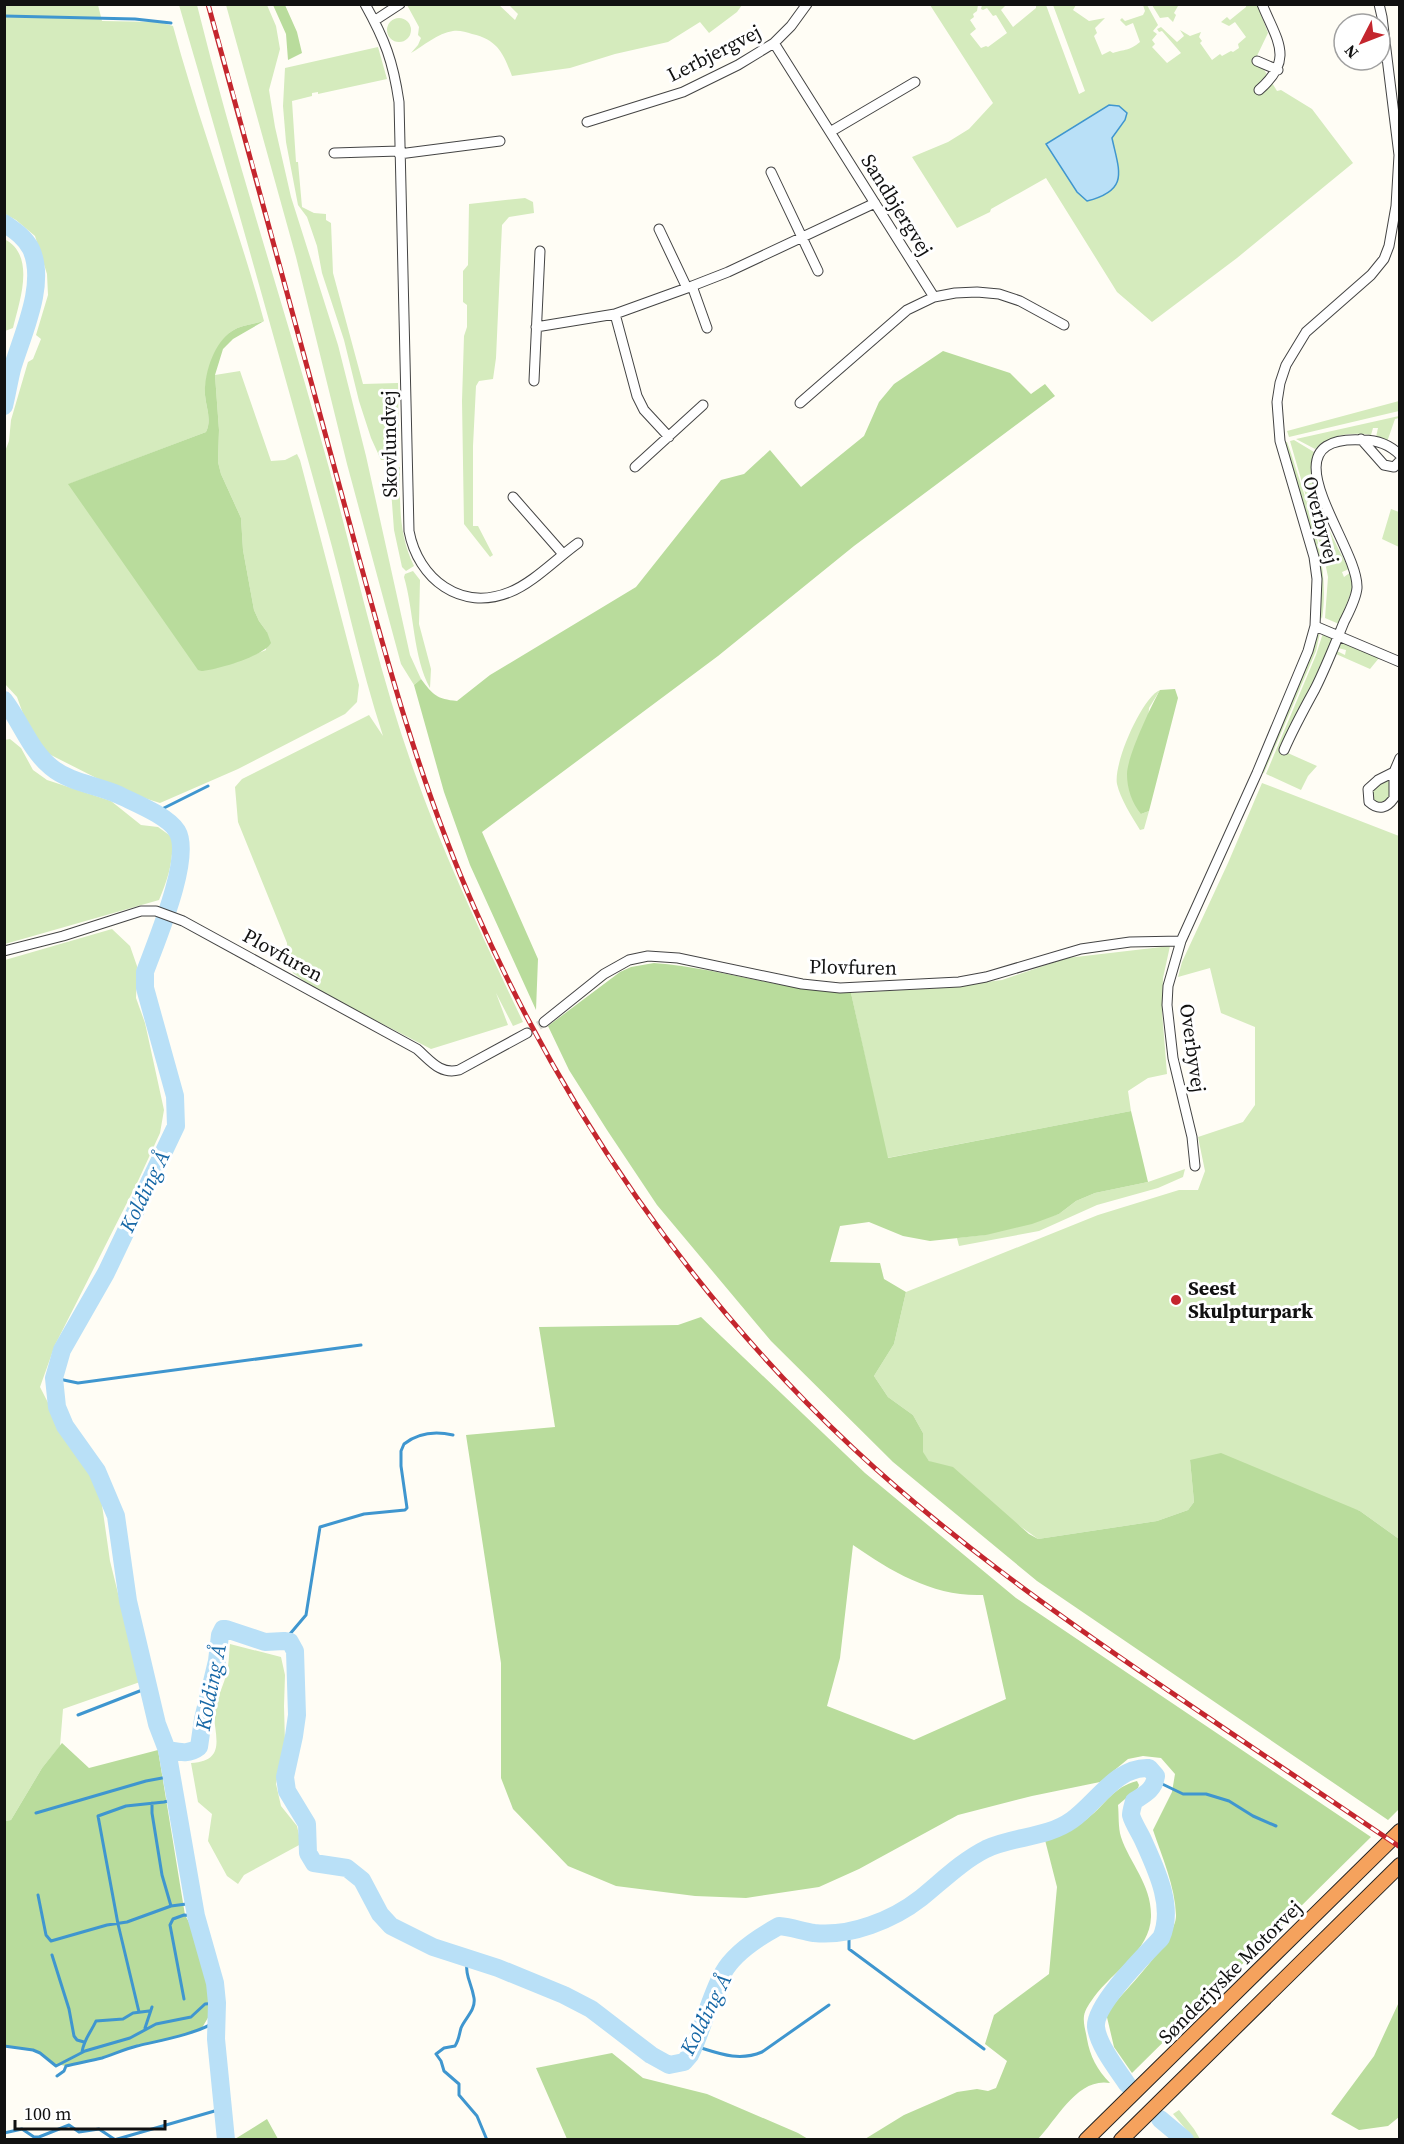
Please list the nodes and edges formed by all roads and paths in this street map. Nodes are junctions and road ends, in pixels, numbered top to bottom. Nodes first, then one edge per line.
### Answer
1 (364, 4) edge
2 (400, 4) edge
3 (807, 4) edge
4 (1262, 4) edge
5 (1379, 4) edge
6 (374, 21) junction
7 (774, 43) junction
8 (1257, 61) dead end
9 (1278, 70) junction
10 (915, 82) dead end
11 (1259, 90) dead end
12 (587, 122) dead end
13 (830, 132) junction
14 (500, 141) dead end
15 (399, 152) junction
16 (334, 153) dead end
17 (771, 172) dead end
18 (875, 203) junction
19 (659, 229) dead end
20 (803, 238) junction
21 (540, 250) dead end
22 (818, 271) dead end
23 (689, 287) junction
24 (934, 297) junction
25 (615, 314) junction
26 (1064, 325) dead end
27 (536, 327) junction
28 (707, 328) dead end
29 (534, 381) dead end
30 (800, 403) dead end
31 (703, 405) dead end
32 (669, 436) junction
33 (1361, 439) junction
34 (1400, 455) edge
35 (1400, 461) edge
36 (635, 468) dead end
37 (513, 497) dead end
38 (578, 543) dead end
39 (563, 554) junction
40 (1315, 626) junction
41 (1338, 636) junction
42 (1400, 662) edge
43 (1284, 750) dead end
44 (1400, 758) edge
45 (1394, 772) dead end
46 (1181, 941) junction
47 (4, 951) edge
48 (544, 1022) tunnel mouth
49 (527, 1033) tunnel mouth
50 (1195, 1166) dead end
51 (1400, 1831) edge
52 (1400, 1865) edge
53 (1086, 2139) edge
54 (1120, 2139) edge

1 - 6 street, Skovlundvej
2 - 6 street
3 - 7 street, Lerbjergvej
4 - 9 street
5 - 40 street, Overbyvej
6 - 15 street, Skovlundvej
7 - 12 street, Lerbjergvej
7 - 13 street, Sandbjergvej
8 - 9 street
9 - 11 street
10 - 13 street
13 - 18 street, Sandbjergvej
14 - 15 street
15 - 16 street
15 - 39 street, Skovlundvej
17 - 20 street
18 - 20 street
18 - 24 street, Sandbjergvej
19 - 23 street
20 - 22 street
20 - 23 street
21 - 27 street
23 - 25 street
23 - 28 street
24 - 26 street
24 - 30 street
25 - 27 street
25 - 32 street
27 - 29 street
31 - 32 street
32 - 36 street
33 - 34 street
33 - 35 street
33 - 41 street
37 - 39 street
38 - 39 street, Skovlundvej
40 - 41 street
40 - 46 street, Overbyvej
41 - 42 street
41 - 43 street
44 - 45 street
46 - 48 street, Plovfuren
46 - 50 street, Overbyvej
47 - 49 street, Plovfuren
51 - 53 highway, Sønderjyske Motorvej
52 - 54 highway

